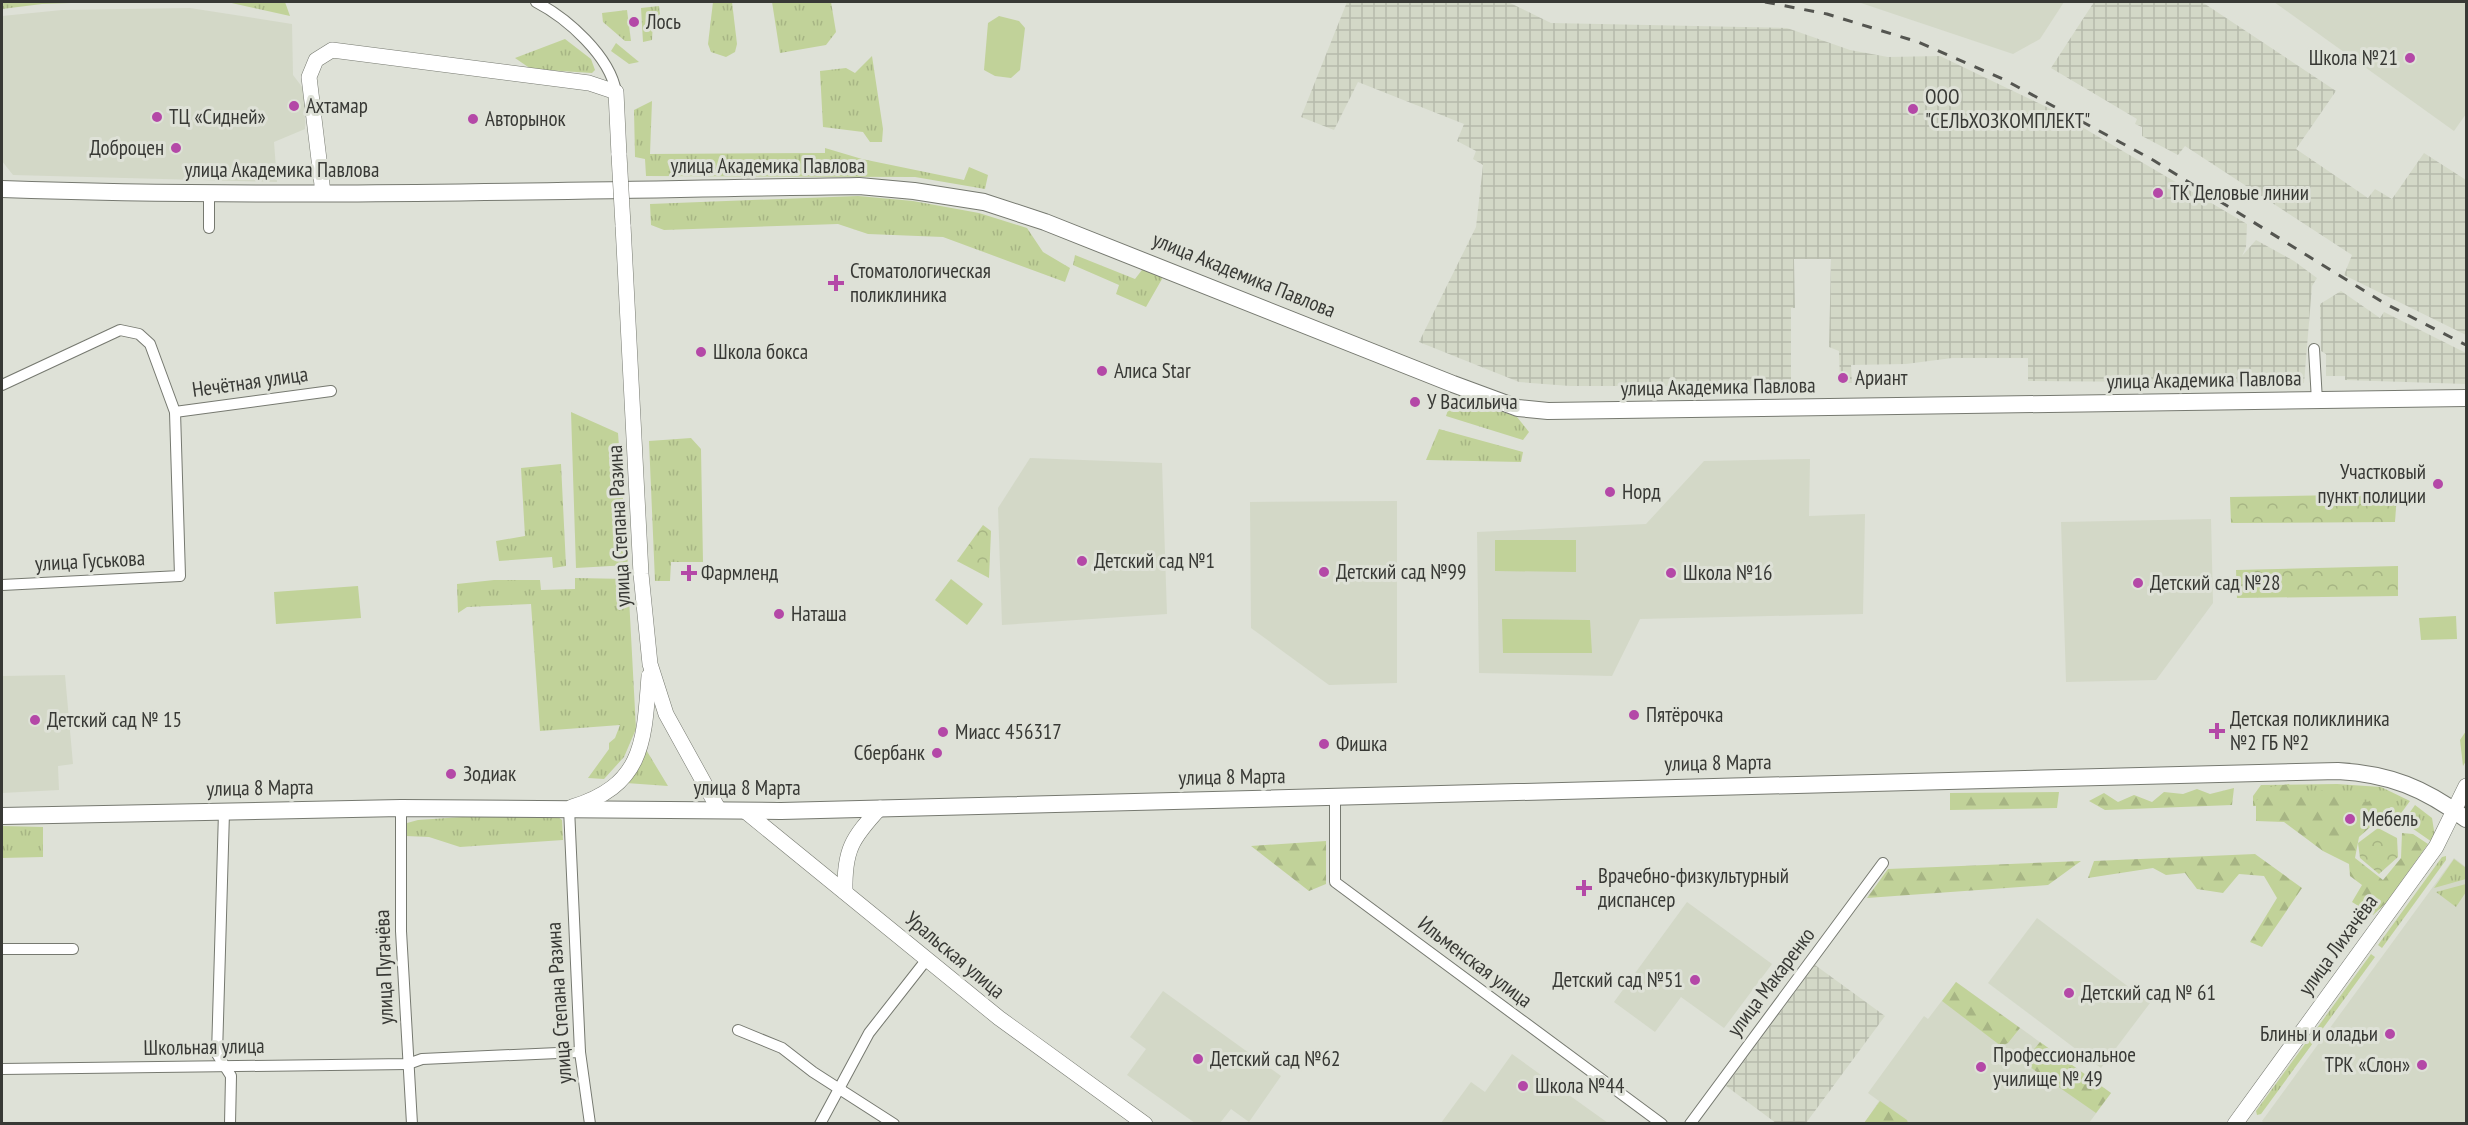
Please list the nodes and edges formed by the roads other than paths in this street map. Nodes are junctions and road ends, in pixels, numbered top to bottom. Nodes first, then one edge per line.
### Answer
1 (536, 2) edge
2 (616, 92) junction
3 (2, 189) edge
4 (209, 193) junction
5 (323, 193) junction
6 (209, 228) dead end
7 (2314, 349) dead end
8 (2, 385) edge
9 (331, 391) dead end
10 (2466, 398) edge
11 (2317, 401) junction
12 (175, 412) junction
13 (2, 585) edge
14 (650, 664) junction
15 (2466, 786) edge
16 (1335, 797) junction
17 (400, 808) junction
18 (569, 808) junction
19 (880, 808) junction
20 (719, 810) junction
21 (745, 811) junction
22 (224, 812) junction
23 (2461, 815) edge
24 (2, 816) edge
25 (1883, 863) dead end
26 (845, 892) junction
27 (2, 949) edge
28 (74, 949) dead end
29 (927, 959) junction
30 (738, 1030) dead end
31 (580, 1052) junction
32 (408, 1064) junction
33 (224, 1067) junction
34 (2, 1069) edge
35 (838, 1087) junction
36 (2235, 1123) edge
37 (230, 1124) edge
38 (411, 1124) edge
39 (590, 1124) edge
40 (820, 1124) edge
41 (894, 1124) edge
42 (1145, 1124) edge
43 (1662, 1124) edge
44 (1690, 1124) edge

1 - 2 street
2 - 5 main road
2 - 14 main road, улица Степана Разина, bridge
3 - 4 main road, улица Академика Павлова
4 - 5 main road, улица Академика Павлова
4 - 6 street
5 - 11 main road, улица Академика Павлова
7 - 11 street
8 - 12 street
9 - 12 street, Нечётная улица
10 - 11 main road, улица Академика Павлова
12 - 13 street, улица Гуськова
14 - 18 main road
14 - 20 main road, улица Степана Разина
15 - 23 main road, улица Лихачёва
16 - 19 main road, улица 8 Марта
16 - 23 main road, улица 8 Марта
16 - 43 street, Ильменская улица
17 - 18 main road, улица 8 Марта
17 - 22 main road, улица 8 Марта
17 - 32 street, улица Пугачёва
18 - 20 main road, улица 8 Марта
18 - 31 street, улица Степана Разина
19 - 21 main road, улица 8 Марта
19 - 26 main road
20 - 21 main road, улица 8 Марта
21 - 26 main road, Уральская улица
22 - 24 main road, улица 8 Марта
22 - 33 street
23 - 36 main road, улица Лихачёва
25 - 44 street, улица Макаренко
26 - 29 main road, Уральская улица
27 - 28 street
29 - 35 street
29 - 42 main road, Уральская улица
30 - 35 street
31 - 32 street, Школьная улица
31 - 39 street, улица Степана Разина
32 - 33 street, Школьная улица
32 - 38 street, улица Пугачёва
33 - 34 street, Школьная улица
33 - 37 street
35 - 40 street
35 - 41 street

